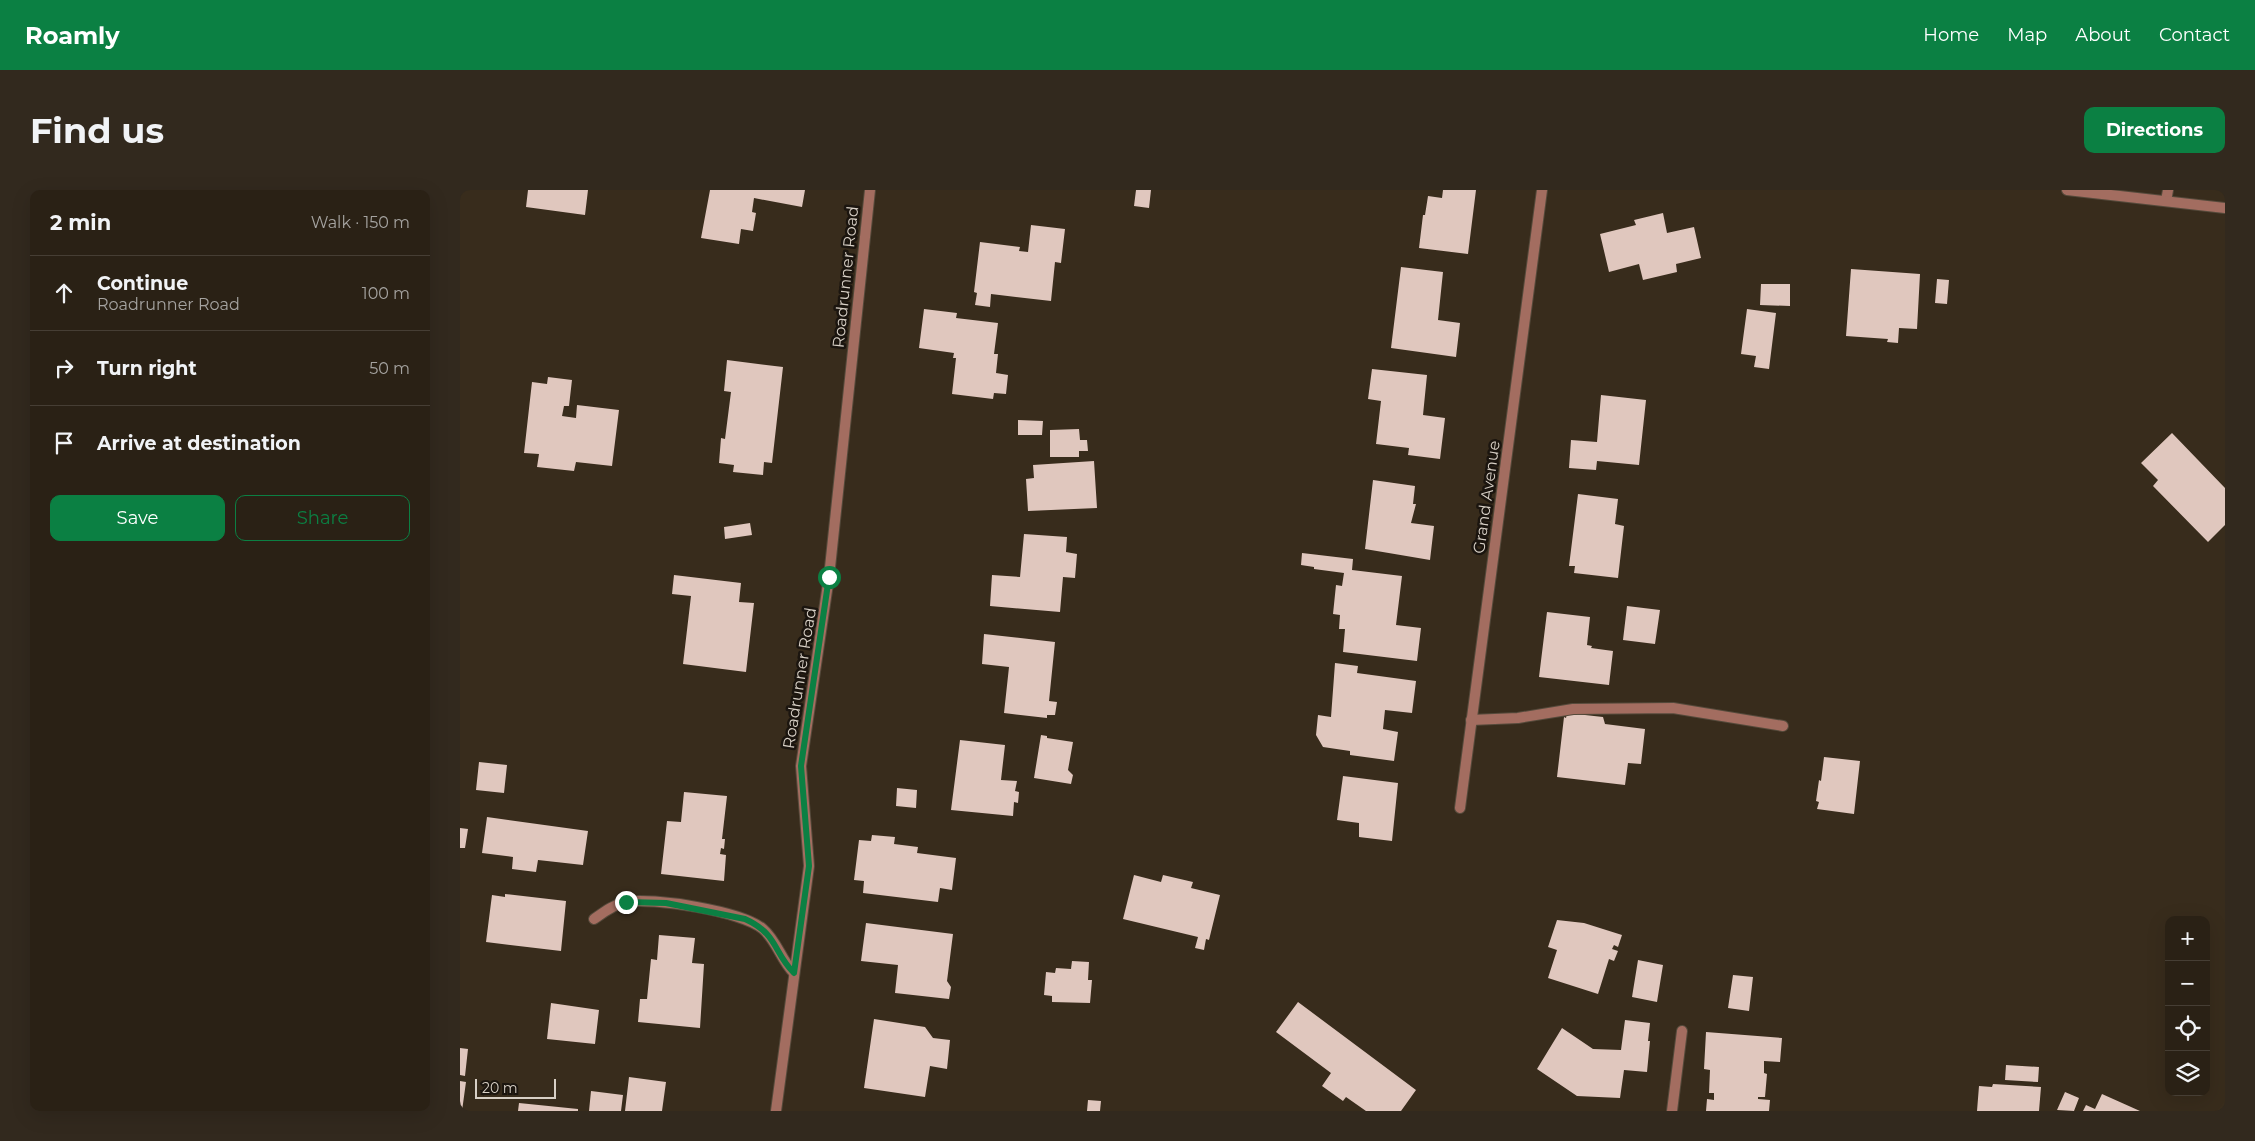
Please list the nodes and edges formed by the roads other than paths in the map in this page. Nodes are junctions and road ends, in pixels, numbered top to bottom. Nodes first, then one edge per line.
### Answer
1 (870, 190) edge
2 (1542, 190) edge
3 (2067, 190) edge
4 (2168, 190) edge
5 (2166, 201) junction
6 (2225, 208) edge
7 (1471, 720) junction
8 (1783, 726) dead end
9 (1460, 808) dead end
10 (594, 919) dead end
11 (794, 973) junction
12 (1682, 1031) dead end
13 (776, 1111) edge
14 (1672, 1111) edge

1 - 11 street, Roadrunner Road
2 - 7 street, Grand Avenue
3 - 5 street
4 - 5 street
5 - 6 street
7 - 8 street
7 - 9 street, Grand Avenue
10 - 11 street
11 - 13 street, Roadrunner Road
12 - 14 street

